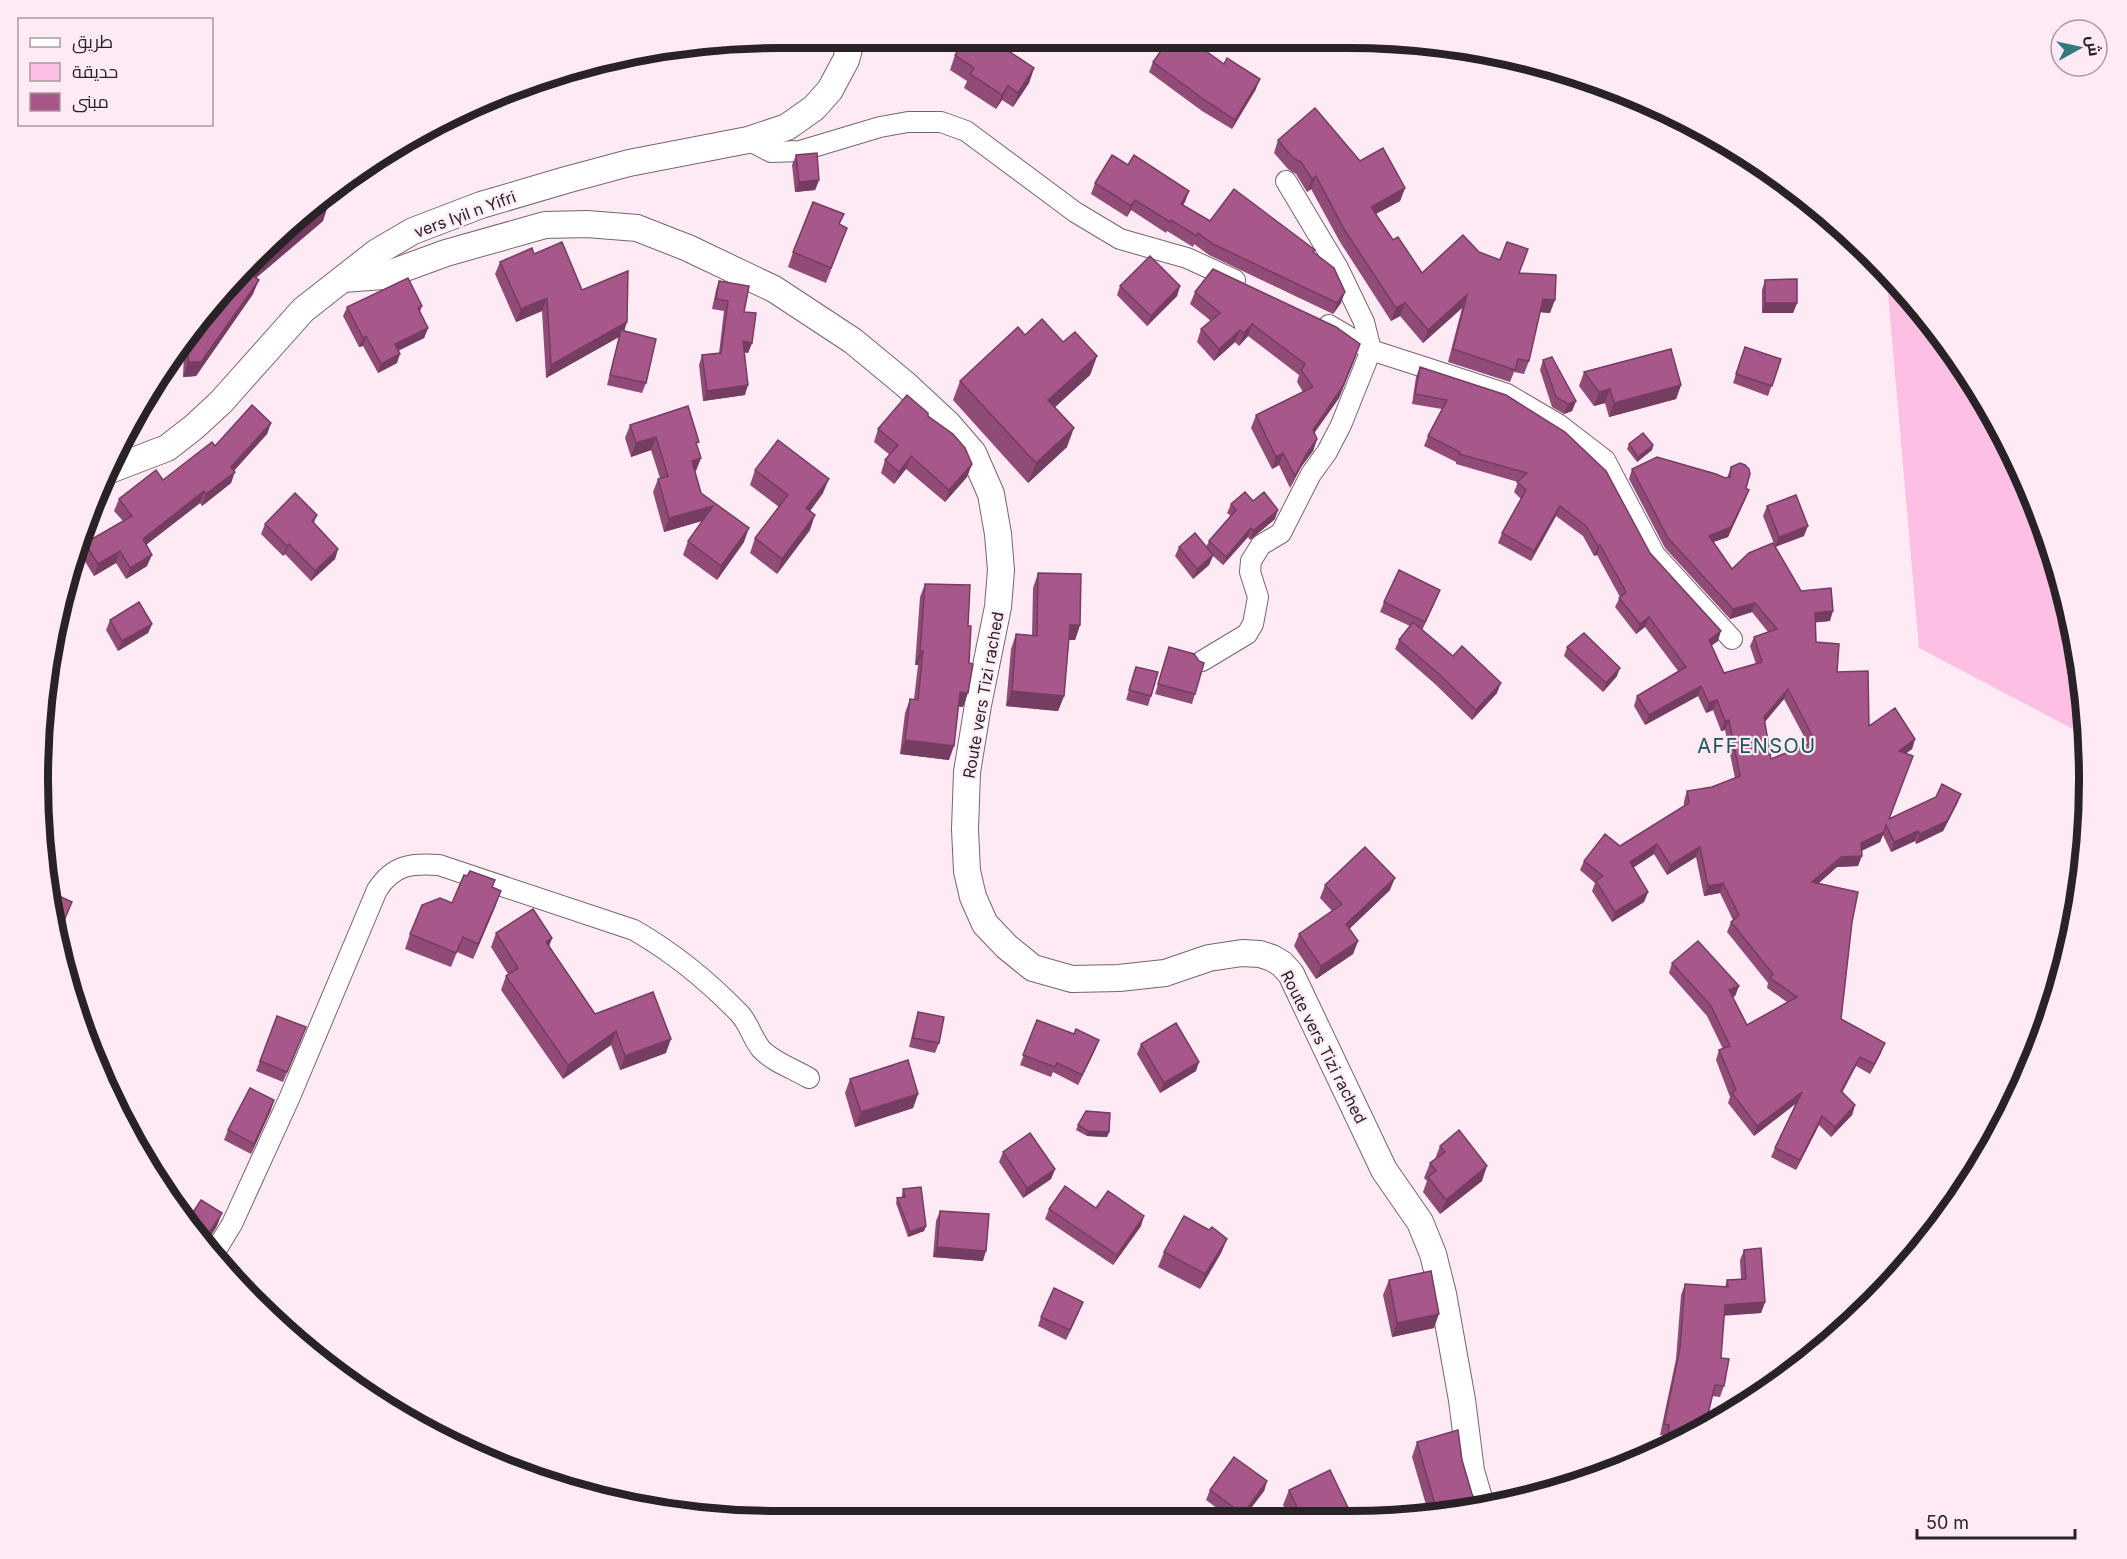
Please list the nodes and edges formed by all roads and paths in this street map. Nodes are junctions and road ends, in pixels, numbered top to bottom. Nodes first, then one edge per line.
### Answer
1 (849, 48) edge
2 (748, 140) junction
3 (1286, 181) dead end
4 (343, 279) junction
5 (1251, 288) edge
6 (1309, 315) edge
7 (1371, 350) junction
8 (118, 467) edge
9 (1732, 639) dead end
10 (1202, 661) edge
11 (809, 1077) dead end
12 (218, 1247) edge
13 (1478, 1499) edge

1 - 2 main road, vers Iγil n Yifri
2 - 4 main road, vers Iγil n Yifri
2 - 5 street
3 - 7 street
4 - 8 main road, vers Iγil n Yifri
4 - 13 main road, Route vers Tizi rached
6 - 7 street
7 - 9 street
7 - 10 street
11 - 12 street

